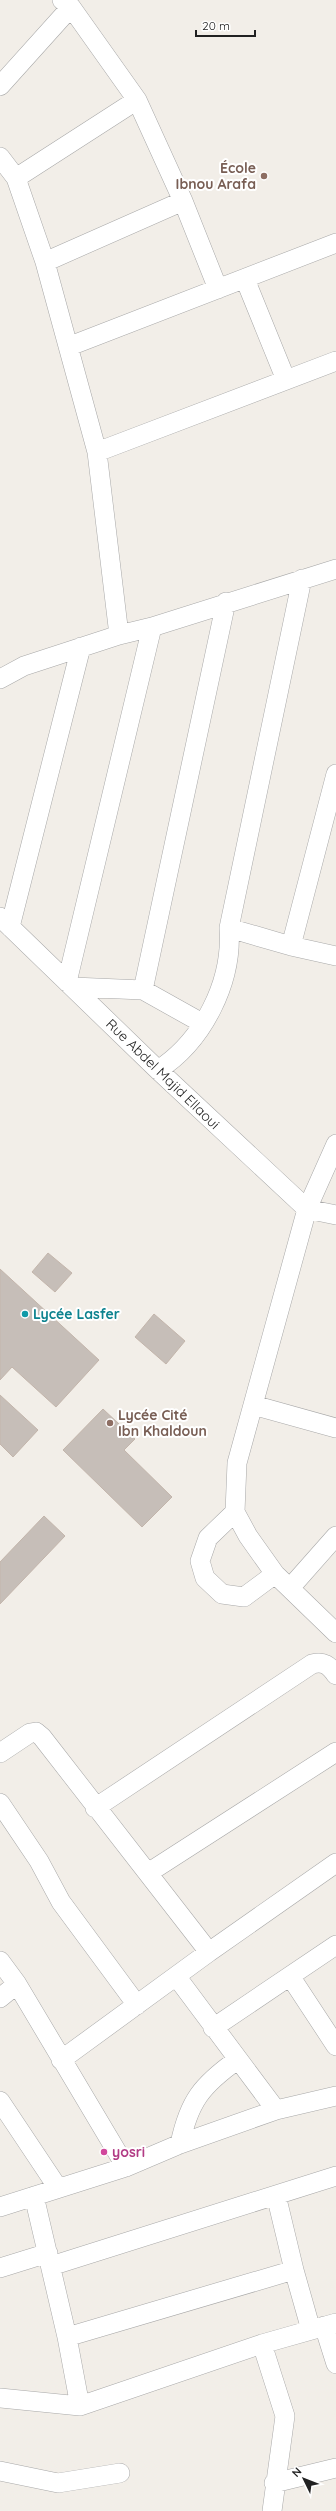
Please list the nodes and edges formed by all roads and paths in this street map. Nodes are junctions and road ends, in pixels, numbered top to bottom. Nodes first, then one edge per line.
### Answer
1 (66, 4) edge
2 (0, 86) edge
3 (137, 100) junction
4 (0, 157) edge
5 (16, 178) junction
6 (183, 201) junction
7 (336, 243) edge
8 (45, 262) junction
9 (244, 279) junction
10 (218, 289) junction
11 (70, 346) junction
12 (336, 361) edge
13 (286, 380) junction
14 (97, 452) junction
15 (336, 569) edge
16 (302, 579) junction
17 (226, 602) junction
18 (152, 627) junction
19 (119, 635) junction
20 (81, 647) junction
21 (0, 678) edge
22 (336, 774) edge
23 (5, 922) edge
24 (229, 928) junction
25 (291, 946) junction
26 (336, 956) edge
27 (70, 984) junction
28 (143, 990) junction
29 (202, 1023) junction
30 (158, 1070) junction
31 (336, 1144) edge
32 (307, 1209) junction
33 (336, 1215) edge
34 (253, 1405) junction
35 (336, 1428) edge
36 (235, 1512) junction
37 (332, 1548) edge
38 (275, 1574) junction
39 (290, 1588) junction
40 (336, 1633) edge
41 (336, 1675) edge
42 (336, 1752) edge
43 (0, 1753) edge
44 (0, 1805) edge
45 (95, 1808) junction
46 (336, 1863) edge
47 (148, 1873) junction
48 (336, 1945) edge
49 (209, 1952) junction
50 (0, 1961) edge
51 (176, 1976) junction
52 (290, 1976) junction
53 (17, 1984) junction
54 (0, 1998) edge
55 (137, 2005) junction
56 (213, 2028) junction
57 (336, 2046) edge
58 (61, 2060) junction
59 (237, 2060) junction
60 (336, 2096) edge
61 (0, 2101) edge
62 (276, 2110) junction
63 (180, 2144) junction
64 (126, 2167) junction
65 (336, 2176) edge
66 (58, 2188) junction
67 (276, 2195) junction
68 (34, 2196) junction
69 (0, 2207) edge
70 (49, 2260) junction
71 (0, 2268) edge
72 (294, 2270) junction
73 (324, 2326) edge
74 (67, 2338) junction
75 (262, 2344) junction
76 (336, 2364) edge
77 (0, 2398) edge
78 (80, 2406) junction
79 (336, 2468) edge
80 (0, 2472) edge
81 (120, 2473) dead end
82 (274, 2483) junction
83 (272, 2511) edge

1 - 2 street
1 - 3 street
3 - 5 street
3 - 6 street
4 - 5 street
5 - 8 street
6 - 8 street
6 - 10 street
7 - 9 street
8 - 11 street
9 - 10 street
9 - 13 street
10 - 11 street
11 - 14 street
12 - 13 street
13 - 14 street
14 - 19 street
15 - 16 street
16 - 17 street
16 - 24 street
17 - 18 street
17 - 28 street
18 - 19 street
18 - 27 street
19 - 20 street
20 - 21 street
20 - 23 street
22 - 25 street
23 - 27 street, Rue Abdel Majid Ellaoui
24 - 25 street
24 - 29 street
25 - 26 street
27 - 28 street
27 - 30 street, Rue Abdel Majid Ellaoui
28 - 29 street
29 - 30 street
30 - 32 street, Rue Abdel Majid Ellaoui
31 - 32 street
32 - 33 street
32 - 34 street
34 - 35 street
34 - 36 street
36 - 38 street
36 - 38 street
37 - 39 street
38 - 39 street
39 - 40 street
41 - 45 street
42 - 47 street
43 - 45 street
44 - 55 street
45 - 47 street
46 - 49 street
47 - 49 street
48 - 52 street
49 - 51 street
50 - 53 street
51 - 55 street
51 - 56 street
52 - 56 street
52 - 57 street
53 - 54 street
53 - 58 street
55 - 58 street
56 - 59 street
58 - 64 street
59 - 62 street
59 - 63 street
60 - 62 street
61 - 66 street
62 - 63 street
63 - 64 street
64 - 66 street
65 - 67 street
66 - 68 street
67 - 70 street
67 - 72 street
68 - 69 street
68 - 70 street
70 - 71 street
70 - 74 street
72 - 73 street
72 - 74 street
73 - 75 street
73 - 76 street
74 - 78 street
75 - 78 street
75 - 82 street
77 - 78 street
79 - 82 street
80 - 81 street
82 - 83 street

